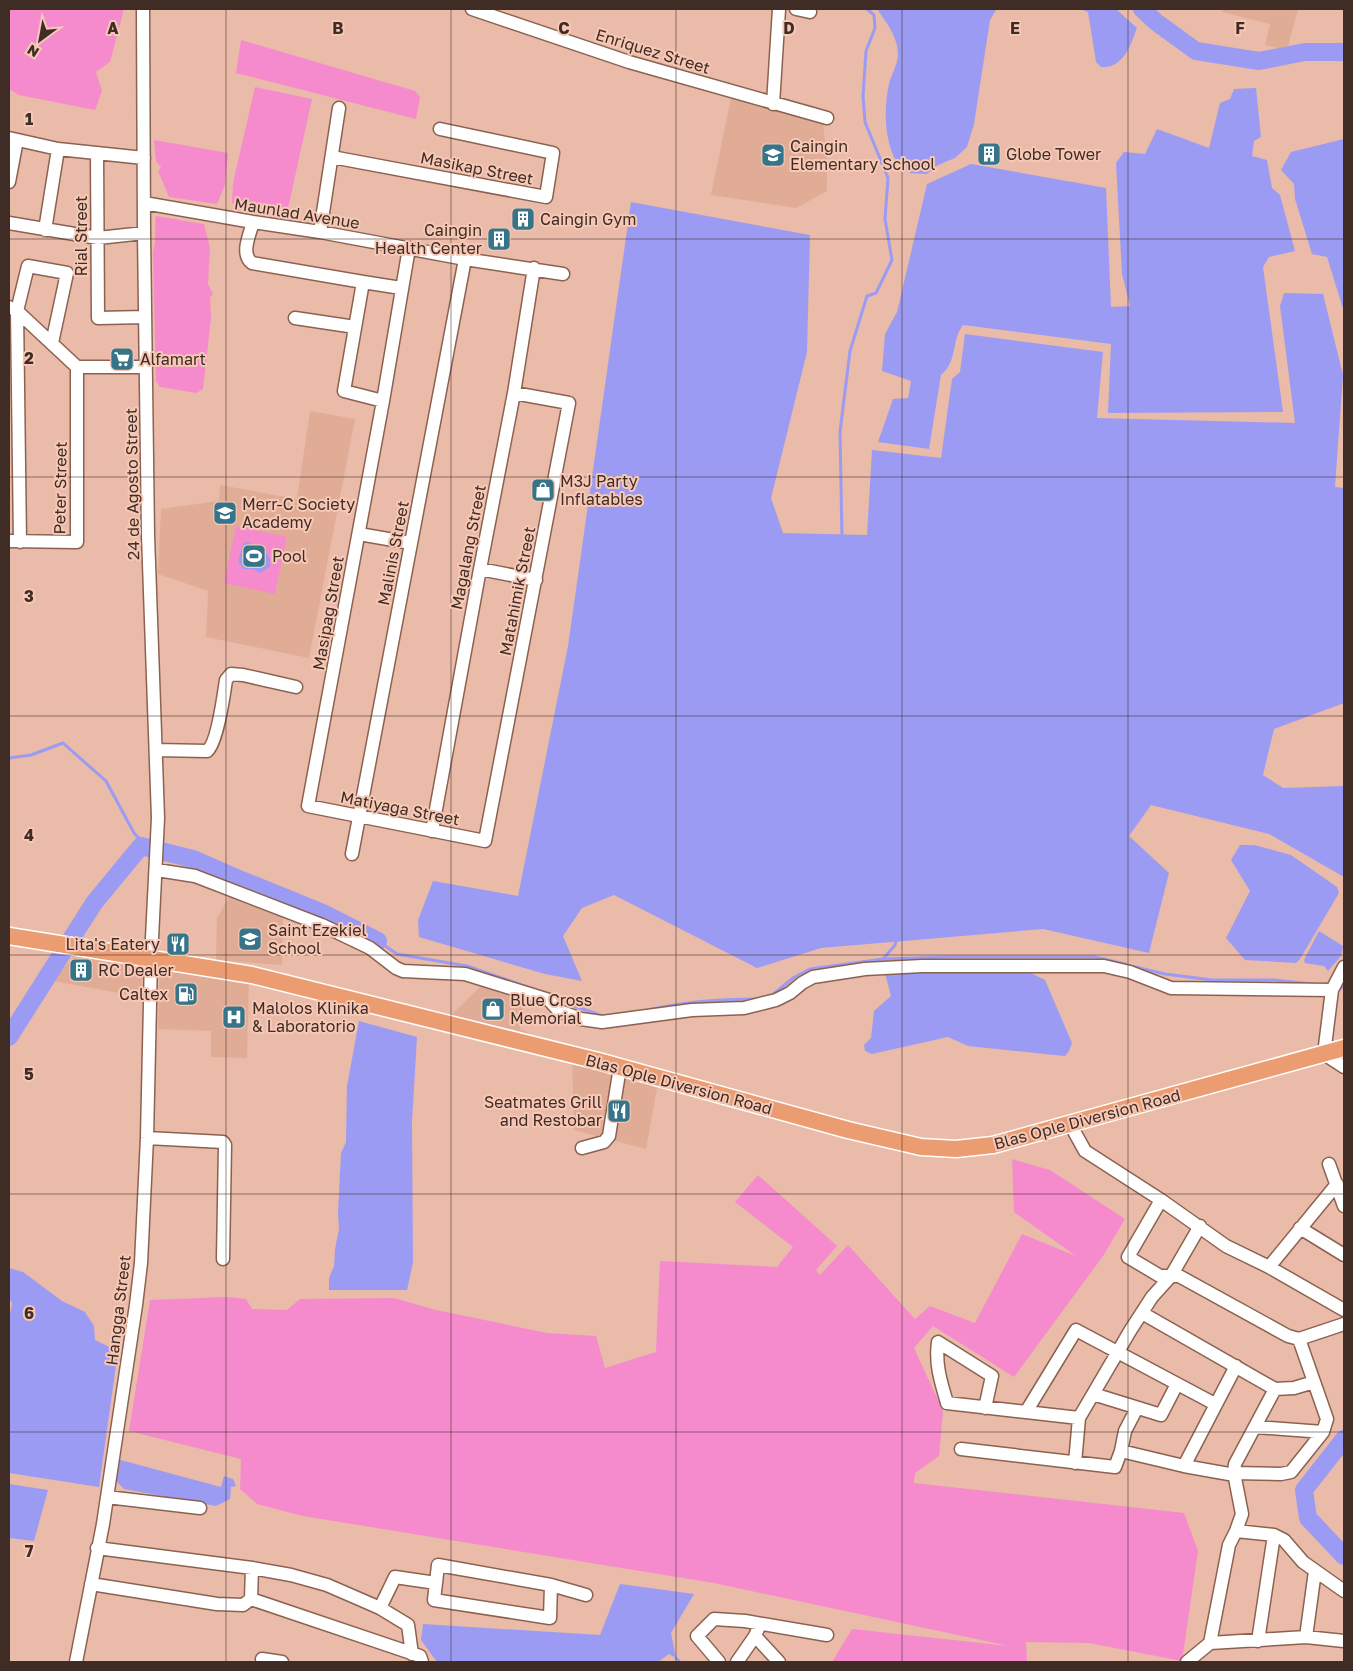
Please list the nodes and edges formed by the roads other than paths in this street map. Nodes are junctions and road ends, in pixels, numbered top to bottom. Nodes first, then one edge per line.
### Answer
1 (143, 9) edge
2 (472, 9) edge
3 (778, 9) edge
4 (796, 9) edge
5 (810, 12) dead end
6 (773, 104) junction
7 (339, 108) dead end
8 (828, 118) dead end
9 (440, 129) dead end
10 (13, 139) edge
11 (58, 148) junction
12 (98, 153) junction
13 (332, 157) junction
14 (144, 158) junction
15 (9, 182) edge
16 (144, 203) junction
17 (253, 222) junction
18 (9, 223) edge
19 (45, 230) junction
20 (320, 232) junction
21 (144, 234) junction
22 (98, 238) junction
23 (409, 248) junction
24 (465, 259) junction
25 (534, 268) junction
26 (563, 274) dead end
27 (362, 282) junction
28 (401, 288) junction
29 (13, 309) edge
30 (145, 317) junction
31 (295, 318) dead end
32 (355, 327) junction
33 (52, 343) junction
34 (77, 367) junction
35 (146, 367) junction
36 (514, 393) junction
37 (383, 401) junction
38 (359, 534) junction
39 (14, 542) edge
40 (411, 543) junction
41 (480, 569) junction
42 (536, 580) junction
43 (296, 687) dead end
44 (156, 750) junction
45 (308, 806) joint
46 (359, 816) junction
47 (432, 831) junction
48 (485, 841) joint
49 (352, 854) dead end
50 (157, 866) junction
51 (9, 936) edge
52 (151, 958) junction
53 (1342, 971) edge
54 (1332, 988) junction
55 (1333, 1051) edge
56 (620, 1067) junction
57 (1344, 1067) edge
58 (1070, 1124) junction
59 (148, 1138) junction
60 (582, 1148) dead end
61 (1329, 1164) dead end
62 (1336, 1184) junction
63 (1161, 1200) junction
64 (1344, 1206) edge
65 (1200, 1226) junction
66 (1300, 1228) junction
67 (1344, 1256) edge
68 (223, 1259) dead end
69 (1269, 1267) junction
70 (1170, 1276) junction
71 (1344, 1310) edge
72 (1142, 1314) junction
73 (1344, 1324) edge
74 (1300, 1339) junction
75 (1118, 1353) junction
76 (1236, 1366) junction
77 (1314, 1382) junction
78 (1177, 1384) junction
79 (1275, 1389) junction
80 (1093, 1394) junction
81 (1215, 1404) junction
82 (985, 1408) junction
83 (1137, 1408) junction
84 (1026, 1412) junction
85 (1079, 1418) junction
86 (1255, 1427) junction
87 (1323, 1432) junction
88 (961, 1449) dead end
89 (1121, 1450) junction
90 (1075, 1463) junction
91 (1184, 1466) junction
92 (1234, 1473) junction
93 (107, 1497) junction
94 (200, 1508) dead end
95 (1236, 1531) junction
96 (1274, 1535) junction
97 (97, 1548) junction
98 (252, 1568) junction
99 (1315, 1571) junction
100 (436, 1583) junction
101 (90, 1584) junction
102 (551, 1586) junction
103 (1344, 1591) edge
104 (586, 1595) dead end
105 (251, 1599) junction
106 (380, 1608) junction
107 (758, 1630) junction
108 (827, 1635) dead end
109 (1306, 1637) junction
110 (1258, 1640) junction
111 (1344, 1641) edge
112 (1210, 1643) junction
113 (412, 1654) junction
114 (77, 1656) edge
115 (262, 1659) dead end
116 (282, 1662) edge
117 (422, 1662) edge
118 (719, 1662) edge
119 (737, 1662) edge
120 (779, 1662) edge
121 (1187, 1662) edge

1 - 14 street, 24 de Agosto Street
2 - 6 street, Enriquez Street
3 - 6 street
4 - 5 street
6 - 8 street, Enriquez Street
7 - 13 street
9 - 13 street, Masikap Street
10 - 11 street
10 - 15 street
11 - 12 street
11 - 19 street
12 - 14 street
12 - 22 street, Rial Street
13 - 20 street
14 - 16 street, 24 de Agosto Street
16 - 17 street, Maunlad Avenue
16 - 21 street, 24 de Agosto Street
17 - 20 street, Maunlad Avenue
17 - 27 street
18 - 19 street
19 - 22 street
20 - 23 street, Maunlad Avenue
21 - 22 street
21 - 30 street, 24 de Agosto Street
22 - 30 street, Rial Street
23 - 24 street, Maunlad Avenue
23 - 28 street, Masipag Street
24 - 25 street, Maunlad Avenue
24 - 40 street, Malinis Street
25 - 26 street, Maunlad Avenue
25 - 36 street, Magalang Street
27 - 28 street
27 - 32 street
28 - 37 street, Masipag Street
29 - 33 street
29 - 33 street
29 - 39 street
30 - 35 street, 24 de Agosto Street
31 - 32 street
32 - 37 street
33 - 34 street
34 - 35 street
34 - 39 street, Peter Street
35 - 44 street, 24 de Agosto Street
36 - 41 street, Magalang Street
36 - 42 street, Matahimik Street
37 - 38 street, Masipag Street
38 - 40 street
38 - 45 street, Masipag Street
40 - 46 street, Malinis Street
41 - 42 street
41 - 47 street, Magalang Street
42 - 48 street, Matahimik Street
43 - 44 street
44 - 50 street, 24 de Agosto Street
45 - 46 street, Matiyaga Street
46 - 47 street, Matiyaga Street
46 - 49 street, Malinis Street
47 - 48 street, Matiyaga Street
50 - 52 street, 24 de Agosto Street
50 - 54 street
51 - 52 main road, Blas Ople Diversion Road
52 - 56 main road, Blas Ople Diversion Road
52 - 59 street, Hangga Street
53 - 54 street
54 - 55 street
55 - 57 street
55 - 58 main road, Blas Ople Diversion Road
56 - 58 main road, Blas Ople Diversion Road
56 - 60 street
58 - 63 street
59 - 68 street
59 - 93 street, Hangga Street
61 - 62 street
62 - 64 street
62 - 66 street
63 - 65 street
63 - 70 street
65 - 69 street
65 - 70 street
66 - 67 street
66 - 69 street
69 - 71 street
70 - 72 street
70 - 74 street
72 - 75 street
72 - 76 street
73 - 74 street
74 - 77 street
75 - 78 street
75 - 80 street
75 - 84 street
76 - 79 street
76 - 81 street
77 - 79 street
77 - 87 street
78 - 81 street
78 - 83 street
79 - 86 street
80 - 83 street
80 - 85 street
81 - 91 street
82 - 82 street
82 - 84 street
83 - 89 street
84 - 85 street
85 - 90 street
86 - 87 street
86 - 92 street
87 - 92 street
88 - 90 street
89 - 90 street
89 - 91 street
91 - 92 street
92 - 95 street
93 - 94 street
93 - 97 street, Hangga Street
95 - 96 street
95 - 112 street
96 - 99 street
96 - 110 street
97 - 98 street
97 - 101 street, Hangga Street
98 - 105 street
98 - 106 street
99 - 103 street
99 - 109 street
100 - 102 street
100 - 102 street
100 - 106 street
101 - 105 street
101 - 114 street, Hangga Street
102 - 104 street
105 - 113 street
106 - 113 street
107 - 108 street
107 - 118 street
107 - 119 street
107 - 120 street
109 - 110 street
109 - 111 street
110 - 112 street
112 - 121 street
113 - 117 street
115 - 116 street

